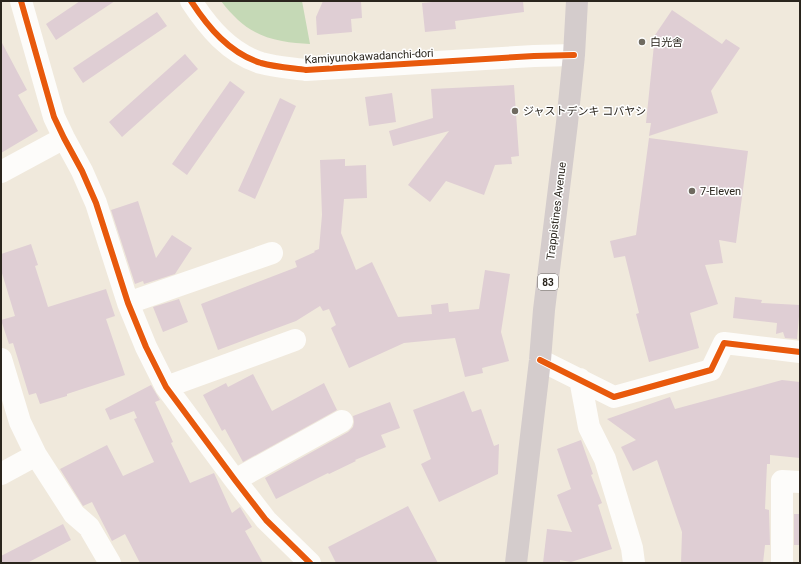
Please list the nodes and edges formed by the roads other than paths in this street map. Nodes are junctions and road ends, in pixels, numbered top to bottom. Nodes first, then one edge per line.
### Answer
1 (21, 1) edge
2 (190, 1) edge
3 (577, 1) edge
4 (574, 55) junction
5 (64, 138) junction
6 (1, 172) edge
7 (272, 254) dead end
8 (128, 303) junction
9 (295, 340) dead end
10 (800, 352) edge
11 (1, 359) edge
12 (540, 360) junction
13 (580, 379) junction
14 (166, 387) junction
15 (342, 421) dead end
16 (36, 456) junction
17 (1, 474) edge
18 (235, 480) junction
19 (800, 482) edge
20 (110, 563) edge
21 (310, 563) edge
22 (516, 563) edge
23 (634, 563) edge
24 (782, 563) edge

1 - 5 street
2 - 4 street, Kamiyunokawadanchi-dori
3 - 4 main road, Trappistines Avenue / 83
4 - 12 main road, Trappistines Avenue / 83
5 - 6 street
5 - 8 street
7 - 8 street
8 - 14 street
9 - 14 street
10 - 13 street
11 - 16 street
12 - 13 street
12 - 22 main road, Trappistines Avenue / 83
13 - 23 street
14 - 18 street
15 - 18 street
16 - 17 street
16 - 20 street
18 - 21 street
19 - 24 street

